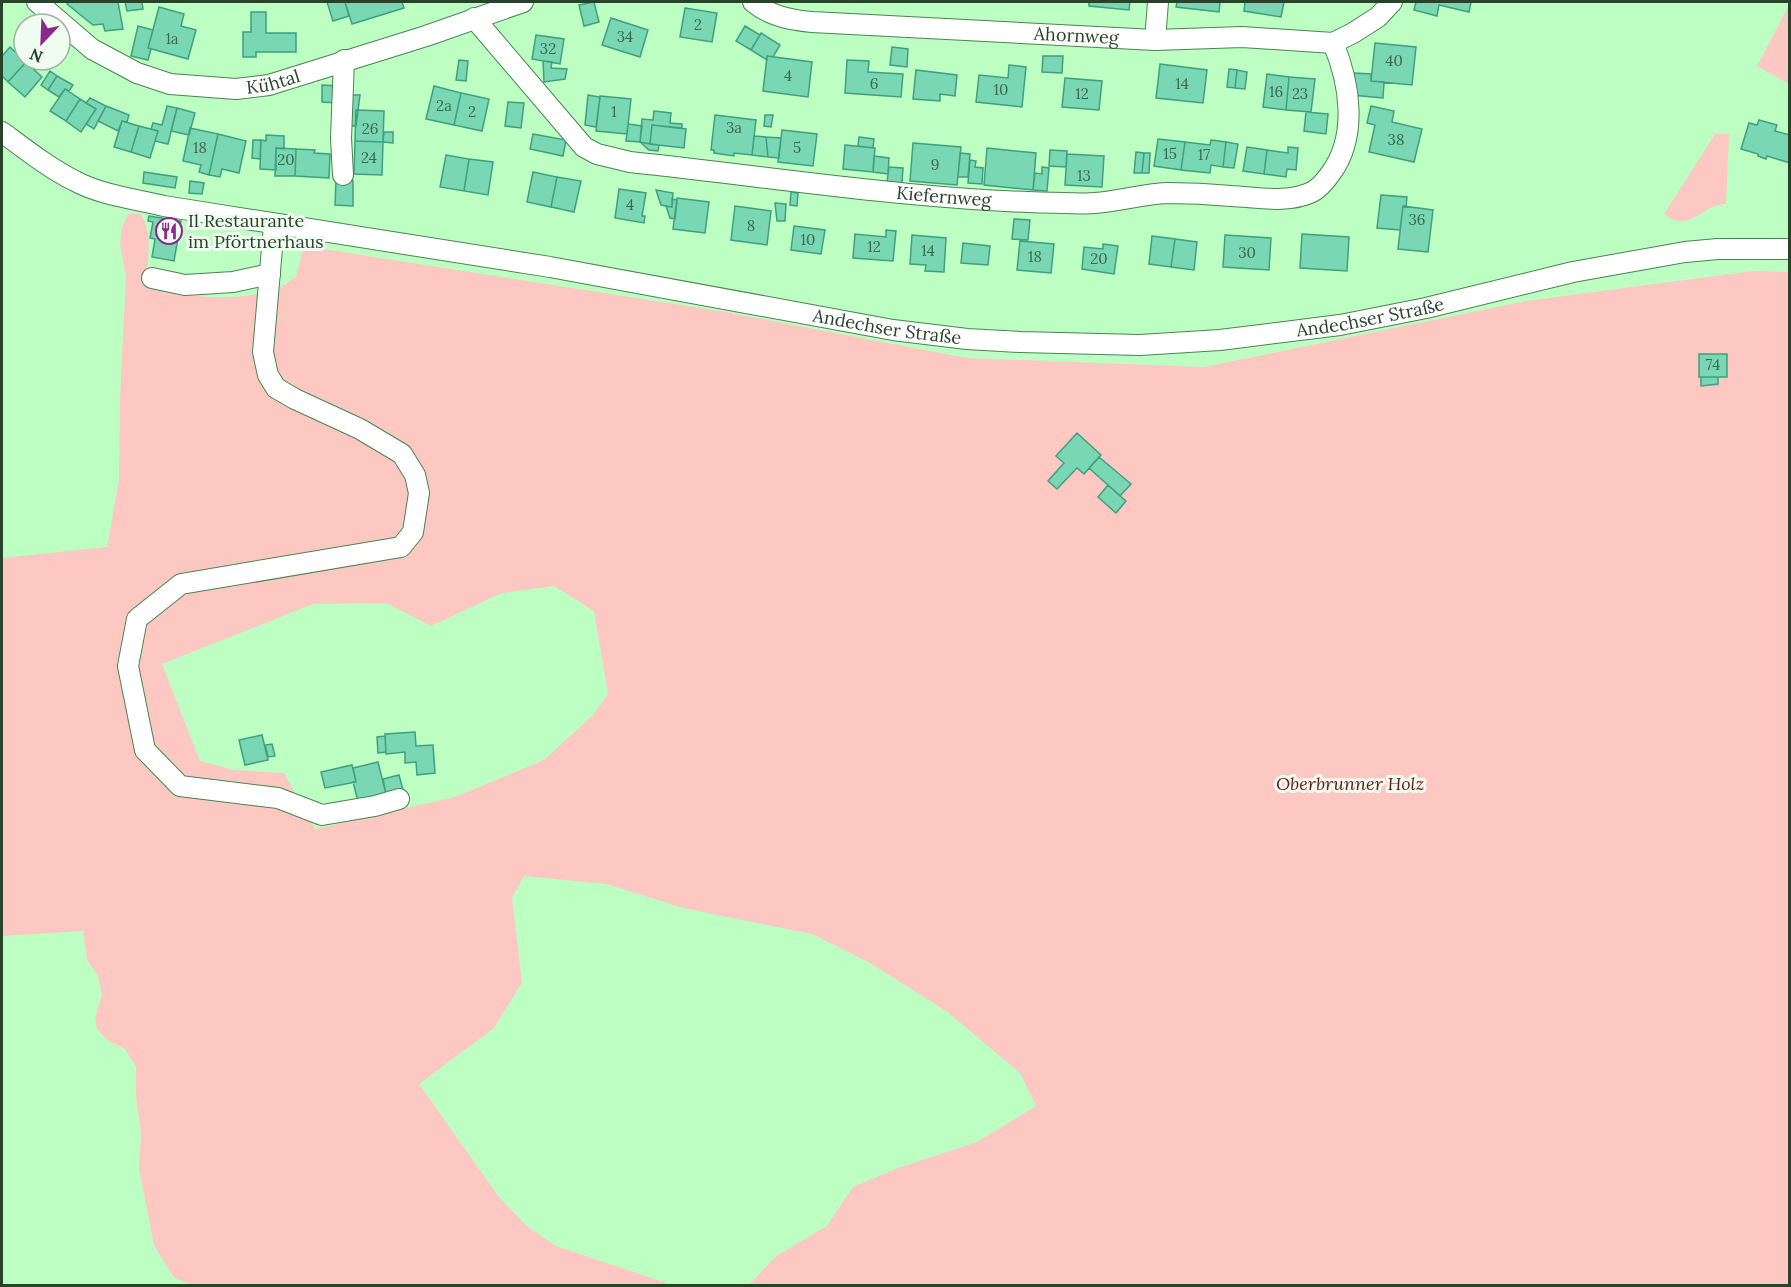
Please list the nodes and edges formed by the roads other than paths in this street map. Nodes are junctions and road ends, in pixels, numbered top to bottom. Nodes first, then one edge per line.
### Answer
1 (38, 2) edge
2 (523, 2) edge
3 (753, 2) edge
4 (1158, 2) edge
5 (1392, 2) edge
6 (474, 18) junction
7 (1155, 40) junction
8 (1333, 42) junction
9 (344, 60) junction
10 (2, 132) edge
11 (343, 175) dead end
12 (274, 225) junction
13 (1790, 249) edge
14 (270, 274) junction
15 (152, 278) dead end
16 (399, 799) dead end

1 - 9 street, Kühtal
2 - 6 street, Kühtal
3 - 7 street, Ahornweg
4 - 7 street
5 - 8 street
6 - 8 street, Kiefernweg
6 - 9 street, Kühtal
7 - 8 street, Ahornweg
9 - 11 street
10 - 12 street, Andechser Straße
12 - 13 street, Andechser Straße
12 - 14 street
14 - 15 street
14 - 16 street

